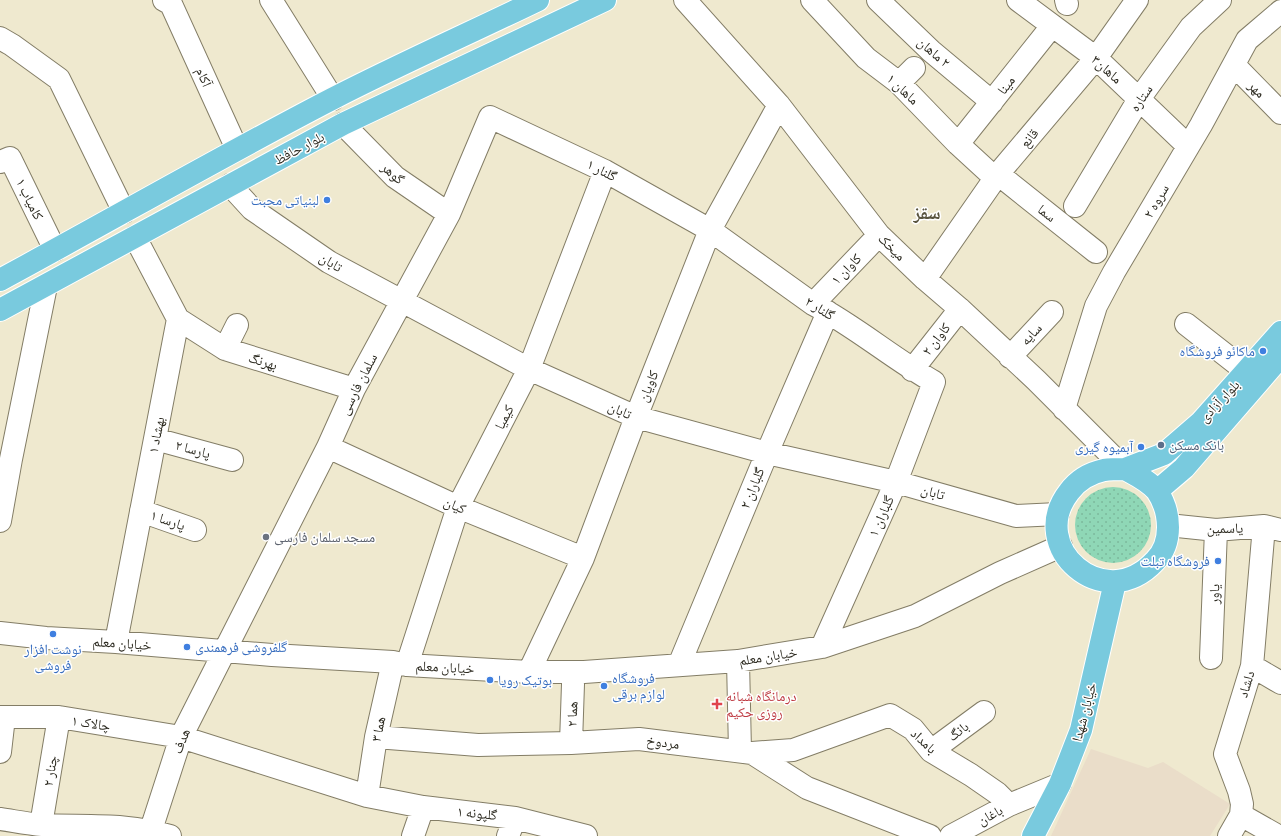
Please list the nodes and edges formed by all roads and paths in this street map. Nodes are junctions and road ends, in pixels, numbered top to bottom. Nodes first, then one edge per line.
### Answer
1 (272, 0) edge
2 (538, 0) edge
3 (605, 0) edge
4 (685, 0) edge
5 (812, 0) edge
6 (878, 0) edge
7 (1018, 0) edge
8 (1137, 0) edge
9 (1220, 0) edge
10 (167, 2) edge
11 (1281, 11) edge
12 (1052, 26) junction
13 (0, 38) edge
14 (1096, 58) junction
15 (1234, 65) junction
16 (333, 99) junction
17 (1139, 99) junction
18 (992, 102) junction
19 (779, 105) junction
20 (1281, 113) edge
21 (490, 117) joint
22 (343, 124) junction
23 (958, 144) junction
24 (1188, 146) junction
25 (237, 149) junction
26 (0, 162) edge
27 (605, 171) junction
28 (997, 176) junction
29 (230, 185) junction
30 (1075, 206) dead end
31 (124, 212) junction
32 (449, 214) junction
33 (710, 230) junction
34 (879, 235) junction
35 (135, 237) junction
36 (55, 250) junction
37 (1096, 252) dead end
38 (925, 279) junction
39 (0, 280) edge
40 (46, 286) junction
41 (402, 301) junction
42 (820, 308) junction
43 (960, 309) junction
44 (0, 310) edge
45 (1052, 312) dead end
46 (178, 319) junction
47 (1186, 324) dead end
48 (236, 325) dead end
49 (1281, 332) edge
50 (225, 349) junction
51 (1281, 356) edge
52 (1010, 357) junction
53 (529, 368) junction
54 (912, 370) junction
55 (1246, 371) junction
56 (934, 382) joint
57 (354, 389) junction
58 (1064, 408) junction
59 (636, 417) junction
60 (155, 438) junction
61 (328, 447) junction
62 (767, 453) junction
63 (6, 460) edge
64 (232, 460) dead end
65 (1125, 469) junction
66 (896, 482) junction
67 (1156, 491) junction
68 (458, 507) junction
69 (141, 511) junction
70 (1058, 514) junction
71 (0, 521) edge
72 (1168, 524) junction
73 (1272, 528) edge
74 (195, 530) dead end
75 (1216, 530) junction
76 (1061, 546) junction
77 (583, 558) junction
78 (1115, 582) junction
79 (0, 633) edge
80 (116, 642) junction
81 (822, 647) junction
82 (225, 650) junction
83 (1211, 658) dead end
84 (738, 661) junction
85 (400, 664) junction
86 (679, 665) junction
87 (1252, 666) junction
88 (529, 672) junction
89 (1281, 683) edge
90 (573, 684) dead end
91 (984, 712) dead end
92 (2, 717) edge
93 (59, 718) junction
94 (181, 737) junction
95 (376, 737) junction
96 (571, 743) junction
97 (931, 751) junction
98 (0, 752) edge
99 (746, 752) junction
100 (1060, 784) junction
101 (367, 796) junction
102 (1009, 805) junction
103 (423, 808) junction
104 (1241, 815) junction
105 (0, 819) edge
106 (41, 825) junction
107 (512, 827) edge
108 (157, 834) edge
109 (1230, 835) edge
110 (413, 836) edge
111 (586, 836) edge
112 (930, 836) edge
113 (951, 836) edge
114 (1033, 836) edge
115 (1278, 836) edge

1 - 16 street
2 - 16 main road, بلوار حافظ
3 - 22 main road, بلوار حافظ
4 - 19 street, میخک
5 - 23 street, ماهان ۱
6 - 18 street, ٢ ماهان
7 - 12 street, ماهان۳
8 - 14 street, قانع
9 - 17 street, ستاره
10 - 25 street, آکام
11 - 15 street, سروه ۲
12 - 14 street, ماهان۳
12 - 18 street, مینا
13 - 31 street
14 - 17 street, ماهان۳
14 - 28 street, قانع
15 - 20 street, مهر
15 - 24 street, سروه ۲
16 - 25 main road, بلوار حافظ
17 - 24 street, ماهان۳
17 - 30 street, ستاره
18 - 23 street, مینا
19 - 33 street, کاویان
19 - 34 street, میخک
21 - 27 street, گلنار ۱
21 - 32 street, سلمان فارسی
22 - 29 main road, بلوار حافظ
22 - 32 street, گوهر
23 - 28 street, ماهان ۱
24 - 58 street, سروه ۲
25 - 31 main road, بلوار حافظ
26 - 36 street, کامیاب ۱
27 - 33 street, گلنار ۱
27 - 53 street, کیمیا
28 - 37 street, سما
28 - 38 street, قانع
29 - 35 main road, بلوار حافظ
29 - 41 street, تابان
31 - 36 main road, بلوار حافظ
32 - 41 street, سلمان فارسی
33 - 42 street, گلنار ۲
33 - 59 street, کاویان
34 - 38 street, میخک
34 - 42 street, کاوان ۱
35 - 40 main road, بلوار حافظ
35 - 46 street
36 - 39 main road, بلوار حافظ
38 - 43 street, میخک
40 - 44 main road, بلوار حافظ
40 - 63 street
41 - 53 street, تابان
41 - 57 street, سلمان فارسی
42 - 54 street, گلنار ۲
42 - 62 street, گلباران ۲
43 - 52 street, میخک
43 - 54 street, کاوان ۲
45 - 52 street, سایه
46 - 50 street, بهرنگ
46 - 60 street, بهشاد ۱
47 - 55 street
48 - 50 street
49 - 55 main road, بلوار آزادی
50 - 57 street, بهرنگ
51 - 67 main road
52 - 58 street, میخک
53 - 59 street, تابان
53 - 68 street, کیمیا
54 - 56 street, گلنار ۲
55 - 65 main road, بلوار آزادی
56 - 66 street, گلباران ۱
57 - 61 street, سلمان فارسی
58 - 65 street, میخک
59 - 62 street, تابان
59 - 77 street, کاویان
60 - 64 street, پارسا ۲
60 - 69 street, بهشاد ۱
61 - 68 street, کیان
61 - 82 street, سلمان فارسی
62 - 66 street, تابان
62 - 86 street, گلباران ۲
63 - 71 street
65 - 67 main road
65 - 70 main road
66 - 70 street, تابان
66 - 81 street, گلباران ۱
67 - 72 main road
68 - 77 street, کیان
68 - 85 street, کیمیا
69 - 74 street, پارسا ۱
69 - 80 street, بهشاد ۱
70 - 76 main road
72 - 75 street, یاسمین
72 - 78 main road
73 - 75 street, یاسمین
73 - 87 street, دلشاد
75 - 83 street, یاور
76 - 78 main road
76 - 81 street, خیابان معلم
77 - 88 street, کاویان
78 - 100 main road, خیابان شهدا
79 - 80 street, خیابان معلم
80 - 82 street, خیابان معلم
81 - 84 street, خیابان معلم
82 - 85 street, خیابان معلم
82 - 94 street, هدف
84 - 86 street, خیابان معلم
84 - 99 street
85 - 88 street, خیابان معلم
85 - 95 street, هما ۳
86 - 88 street, خیابان معلم
87 - 89 street
87 - 104 street, دلشاد
90 - 96 street, هما ۲
91 - 97 street, بانگ
92 - 93 street, چالاک ۱
92 - 98 street
93 - 94 street, چالاک ۱
93 - 106 street, چنار ۲
94 - 101 street, چالاک ۱
94 - 108 street, هدف
95 - 96 street, مردوخ
95 - 101 street, هما ۳
96 - 99 street, مردوخ
97 - 99 street, بامداد
97 - 102 street, بامداد
99 - 112 street, مردوخ
100 - 102 street
100 - 114 main road, خیابان شهدا
101 - 103 street, گلپونه ۱
102 - 113 street, باغان
103 - 107 street, گلپونه ۱
103 - 110 street
104 - 109 street
104 - 115 street
105 - 106 street
106 - 108 street
107 - 111 street, گلپونه ۱

